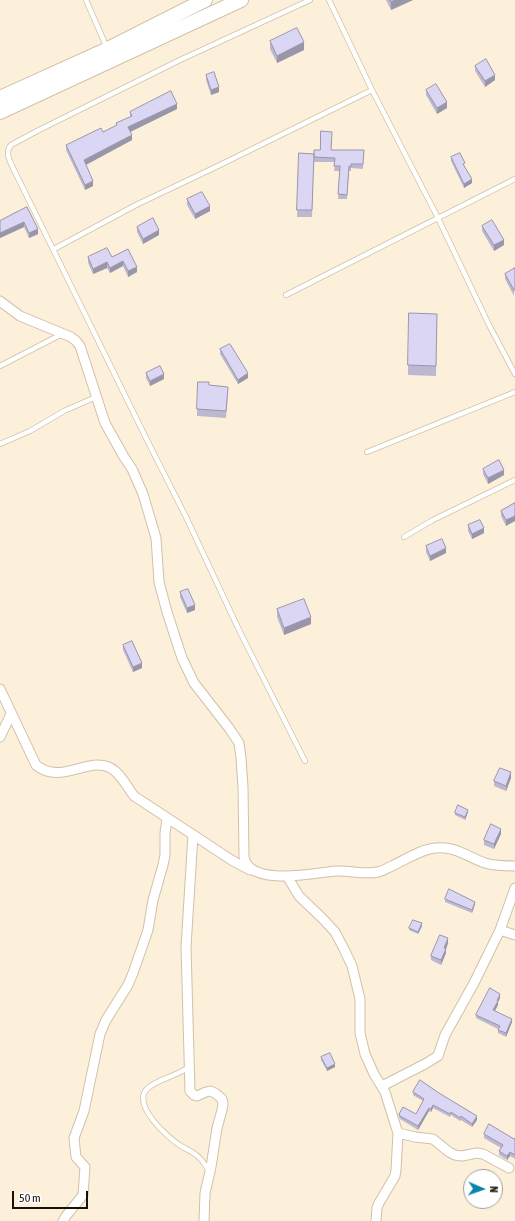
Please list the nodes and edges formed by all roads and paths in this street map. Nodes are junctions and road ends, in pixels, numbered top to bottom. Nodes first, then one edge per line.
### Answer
1 (86, 0) edge
2 (205, 0) edge
3 (241, 0) edge
4 (310, 0) edge
5 (329, 0) edge
6 (108, 49) junction
7 (372, 90) junction
8 (0, 98) edge
9 (0, 112) edge
10 (515, 179) edge
11 (438, 218) junction
12 (54, 249) junction
13 (286, 295) dead end
14 (0, 301) edge
15 (62, 334) junction
16 (0, 366) edge
17 (515, 374) edge
18 (515, 392) edge
19 (96, 397) junction
20 (0, 444) edge
21 (367, 452) dead end
22 (515, 480) edge
23 (404, 537) dead end
24 (0, 689) edge
25 (11, 714) junction
26 (0, 737) edge
27 (305, 761) dead end
28 (167, 819) junction
29 (193, 834) junction
30 (515, 866) edge
31 (256, 872) junction
32 (287, 876) junction
33 (515, 888) edge
34 (500, 930) junction
35 (515, 935) edge
36 (189, 1067) junction
37 (382, 1086) junction
38 (398, 1133) junction
39 (509, 1168) dead end
40 (210, 1170) junction
41 (64, 1221) edge
42 (204, 1221) edge
43 (376, 1221) edge

1 - 6 lane
2 - 6 main road
3 - 9 main road
4 - 12 lane
5 - 7 lane
6 - 8 main road
7 - 11 lane
7 - 12 lane
10 - 11 lane
11 - 13 lane
11 - 17 lane
12 - 27 lane
14 - 15 street
15 - 16 lane
15 - 19 street
18 - 21 lane
19 - 20 lane
19 - 31 street
22 - 23 lane
24 - 25 street
25 - 26 street
25 - 28 street
28 - 29 street
28 - 41 street
29 - 31 street
29 - 36 street
30 - 32 street
31 - 32 street
32 - 37 street
33 - 34 street
34 - 35 street
34 - 37 street
36 - 40 street
36 - 40 lane
37 - 38 street
38 - 39 street
38 - 43 street
40 - 42 street

